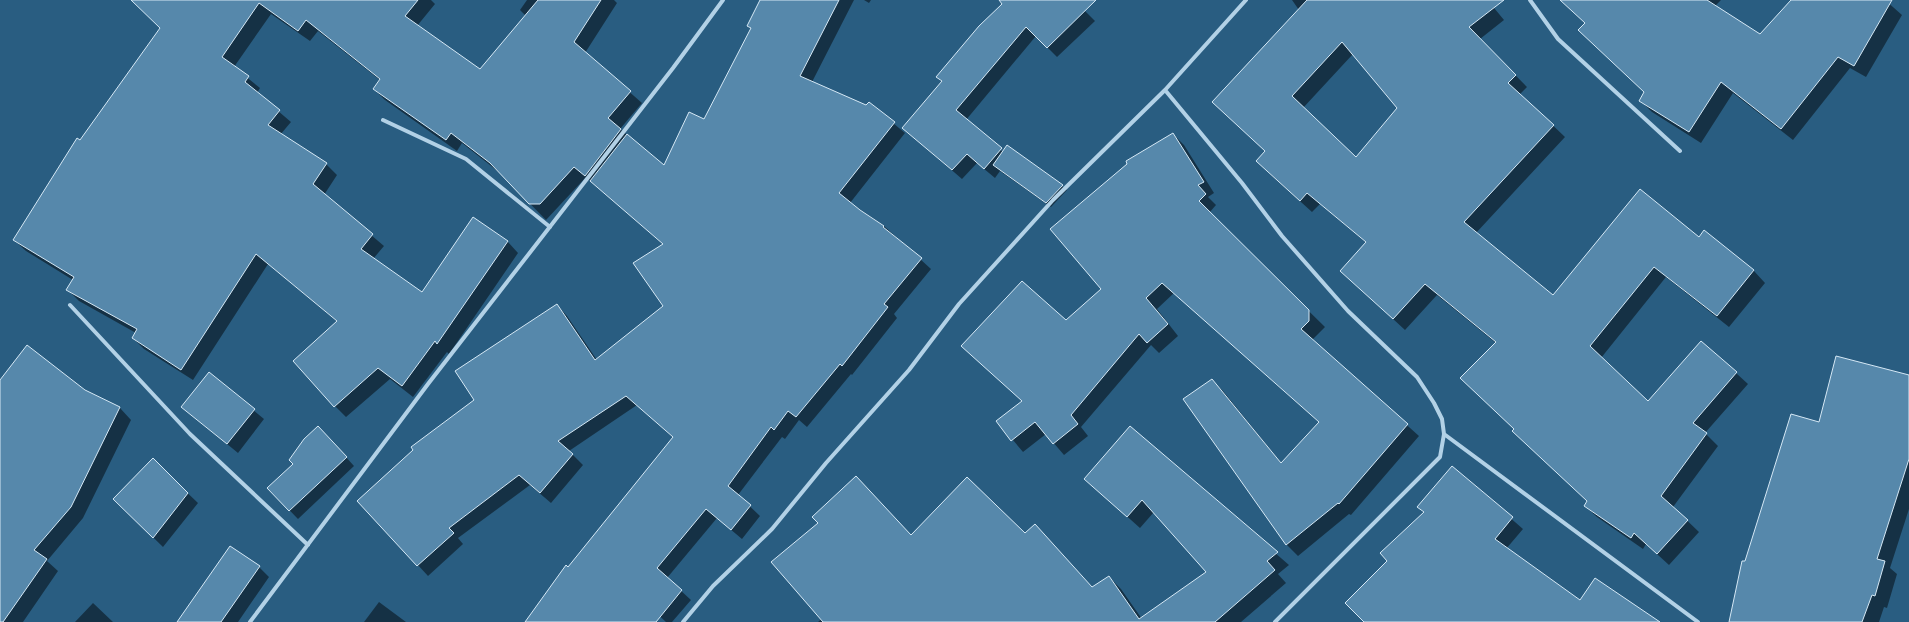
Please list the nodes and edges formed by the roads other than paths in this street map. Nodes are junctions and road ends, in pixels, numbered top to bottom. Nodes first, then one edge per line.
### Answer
1 (723, 0) edge
2 (1246, 0) edge
3 (1530, 0) edge
4 (1165, 90) junction
5 (383, 120) dead end
6 (1680, 151) dead end
7 (550, 227) junction
8 (70, 306) dead end
9 (1444, 434) junction
10 (308, 545) junction
11 (250, 622) edge
12 (683, 622) edge
13 (1275, 622) edge
14 (1698, 622) edge

1 - 7 street
2 - 4 street
3 - 6 street
4 - 9 street
4 - 12 street
5 - 7 street
7 - 10 street
8 - 10 street
9 - 13 street
9 - 14 street
10 - 11 street

